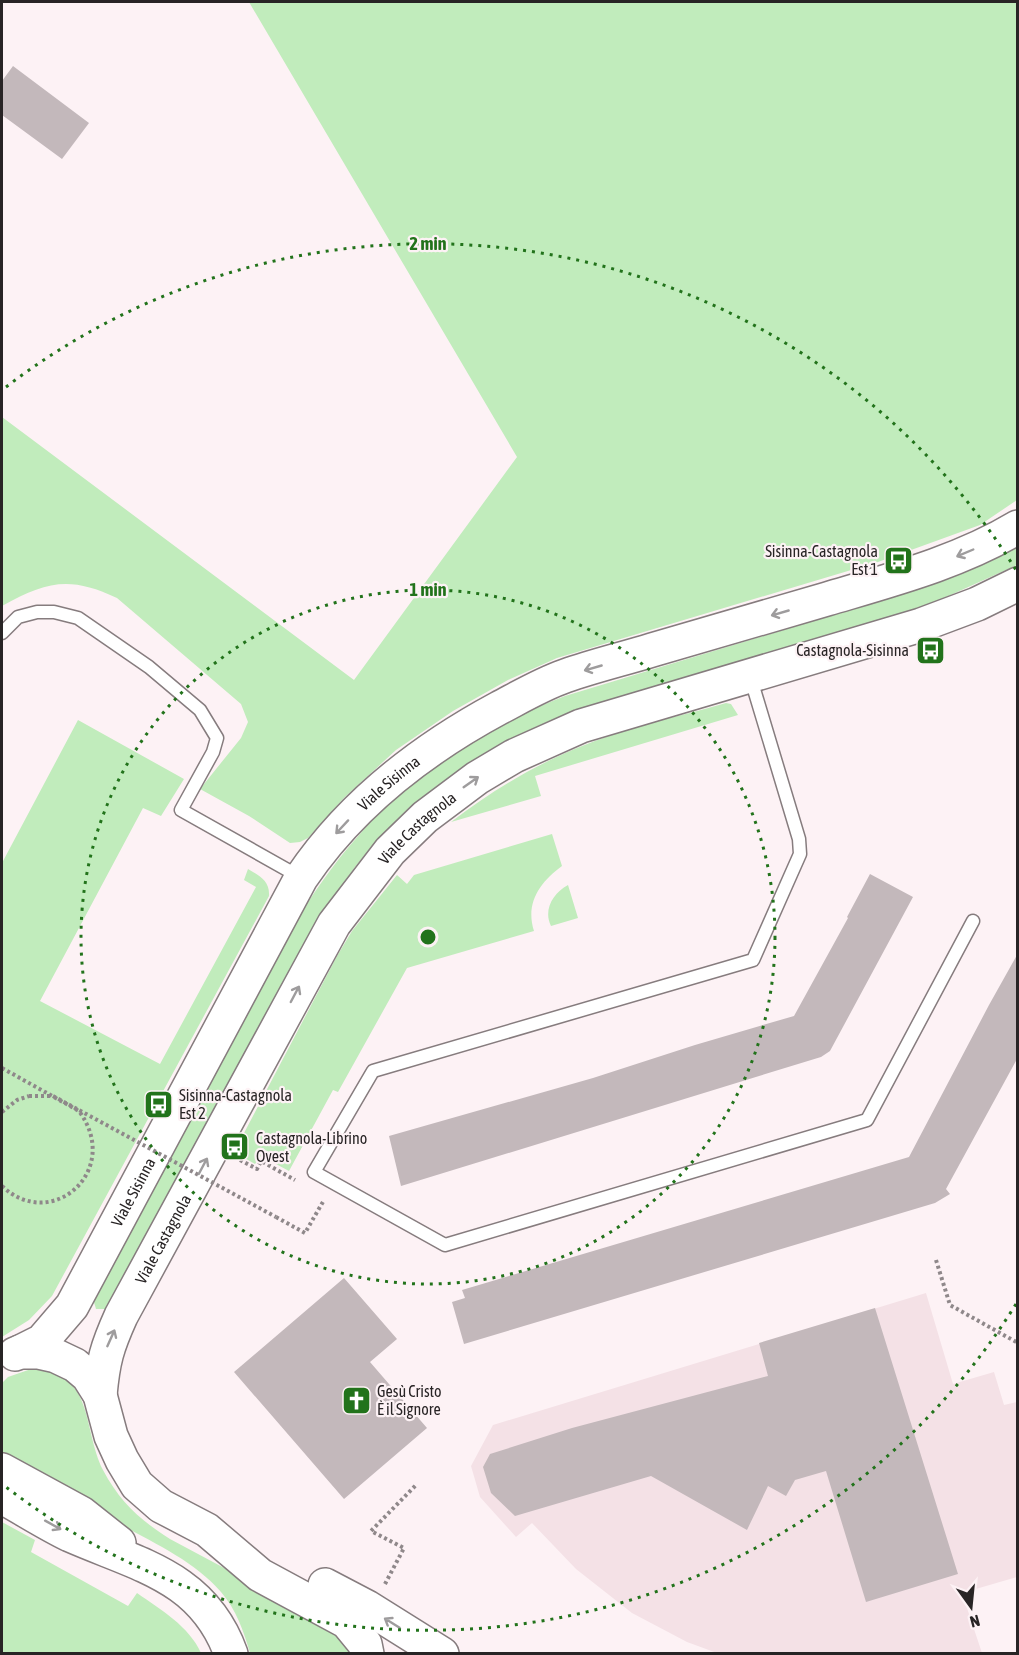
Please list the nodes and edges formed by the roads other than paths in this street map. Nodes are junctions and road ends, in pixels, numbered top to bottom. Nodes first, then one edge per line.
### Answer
1 (1017, 526) edge
2 (1017, 584) edge
3 (2, 633) edge
4 (750, 675) junction
5 (301, 878) junction
6 (973, 921) dead end
7 (6, 1357) edge
8 (100, 1395) junction
9 (2, 1470) edge
10 (2, 1497) edge
11 (207, 1530) junction
12 (147, 1565) junction
13 (231, 1653) edge
14 (367, 1653) edge
15 (442, 1653) edge

1 -> 5 main road, Viale Sisinna
2 - 4 main road, Viale Castagnola
3 - 5 lane
4 - 6 lane
8 -> 4 main road, Viale Castagnola
5 - 7 main road, Viale Sisinna
7 - 8 main road
8 - 11 main road
9 - 12 main road
10 -> 12 main road
11 - 14 main road
15 -> 11 main road
12 - 13 main road

